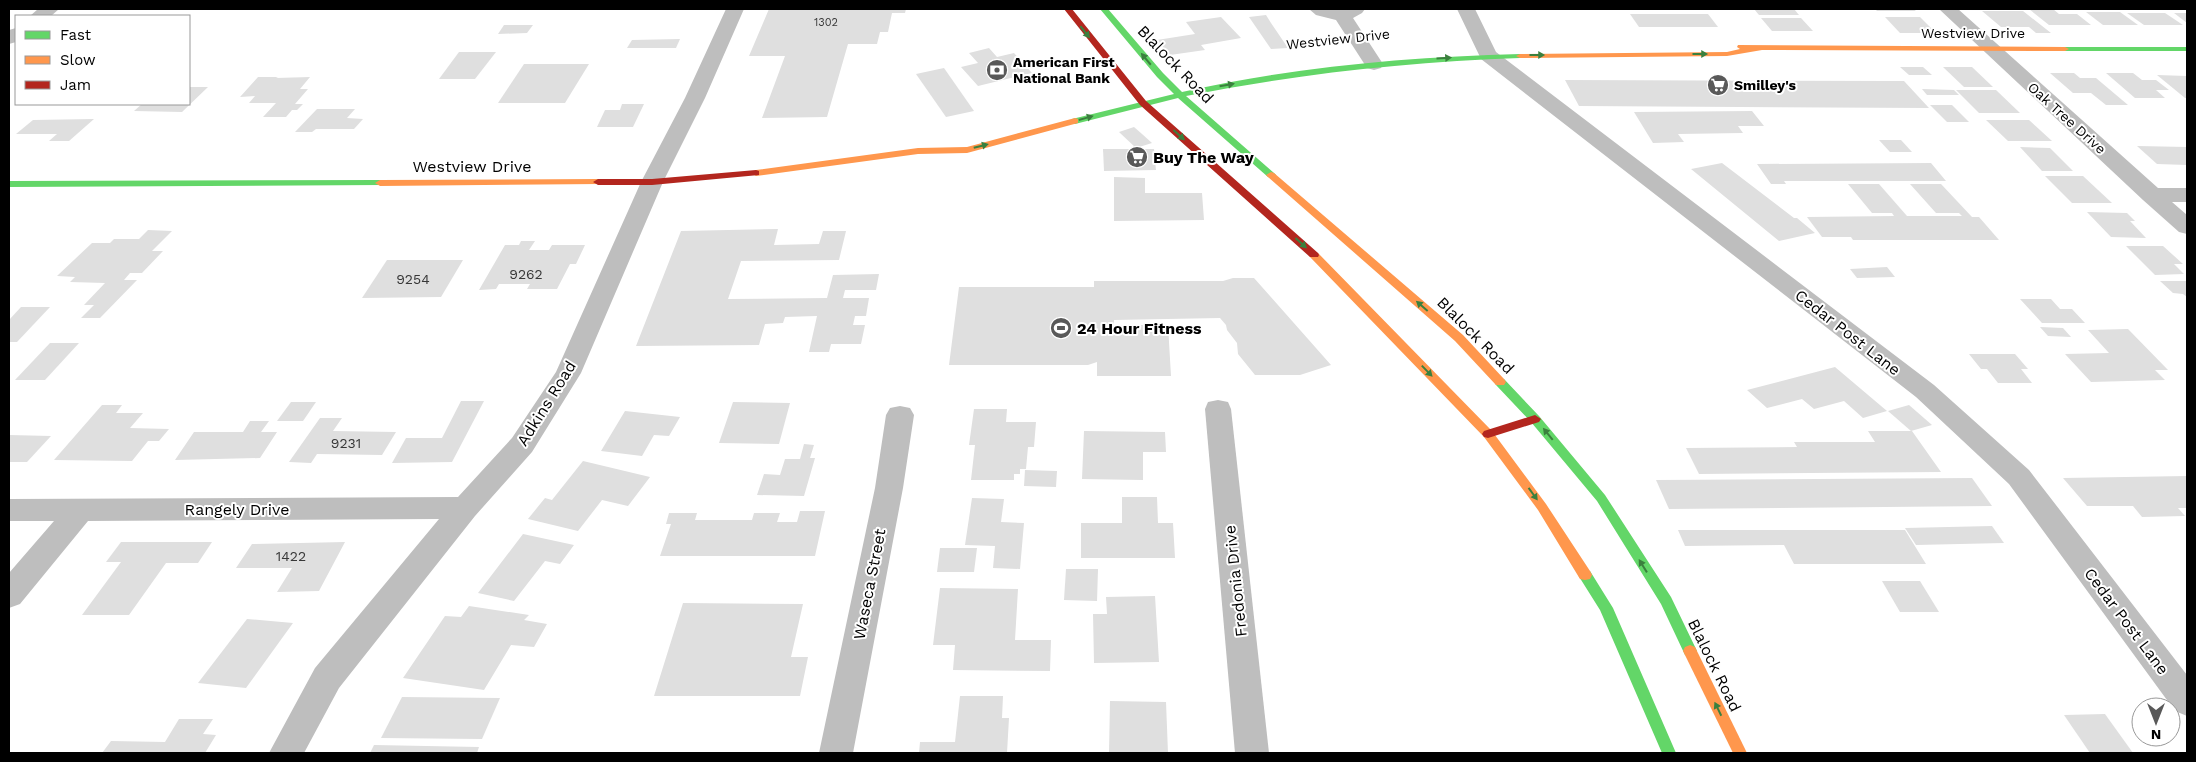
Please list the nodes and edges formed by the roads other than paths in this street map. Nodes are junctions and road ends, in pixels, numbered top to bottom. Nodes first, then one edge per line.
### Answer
1 (735, 9) edge
2 (1068, 9) edge
3 (1104, 9) edge
4 (1318, 9) edge
5 (1466, 9) edge
6 (1948, 9) edge
7 (1349, 12) edge
8 (1591, 44) dead end
9 (1484, 46) junction
10 (1759, 48) junction
11 (1991, 48) junction
12 (2187, 49) edge
13 (1367, 53) junction
14 (1182, 78) dead end
15 (1166, 81) junction
16 (1129, 87) junction
17 (1116, 91) dead end
18 (1179, 94) junction
19 (1143, 103) junction
20 (951, 137) dead end
21 (933, 149) junction
22 (652, 182) junction
23 (9, 184) edge
24 (2151, 195) junction
25 (2187, 195) edge
26 (2187, 227) edge
27 (1362, 253) junction
28 (1320, 261) junction
29 (1218, 409) dead end
30 (900, 415) dead end
31 (1535, 418) junction
32 (1488, 434) junction
33 (465, 508) junction
34 (9, 510) edge
35 (80, 510) junction
36 (9, 595) edge
37 (2187, 702) edge
38 (286, 753) edge
39 (836, 753) edge
40 (1252, 753) edge
41 (1669, 753) edge
42 (1740, 753) edge

1 - 22 street, Adkins Road
2 -> 16 main road
15 -> 3 main road, Blalock Road
4 - 7 street
5 - 9 street, Cedar Post Lane
6 - 11 street, Oak Tree Drive
7 - 13 street
8 - 10 main road, Westview Drive
9 -> 10 main road, Westview Drive
13 -> 9 main road, Westview Drive
9 - 37 street, Cedar Post Lane
10 - 11 main road, Westview Drive
11 - 12 main road, Westview Drive
11 - 24 street, Oak Tree Drive
18 -> 13 main road, Westview Drive
14 - 15 main road
15 - 16 main road
15 - 18 main road, Blalock Road
16 - 17 main road
16 - 19 main road
18 - 19 main road, Westview Drive
18 - 27 main road, Blalock Road
21 -> 19 main road, Westview Drive
19 -> 28 main road
20 - 21 main road, Westview Drive
21 - 22 main road, Westview Drive
22 - 23 main road, Westview Drive
22 - 33 street, Adkins Road
24 - 25 street
24 - 26 street, Oak Tree Drive
27 - 28 main road
31 -> 27 main road, Blalock Road
28 -> 32 main road
29 - 40 street, Fredonia Drive
30 - 39 street, Waseca Street
31 - 32 main road
42 -> 31 main road, Blalock Road
32 -> 41 main road
33 - 35 street, Rangely Drive
33 - 38 street, Adkins Road
34 - 35 street, Rangely Drive
35 - 36 street

